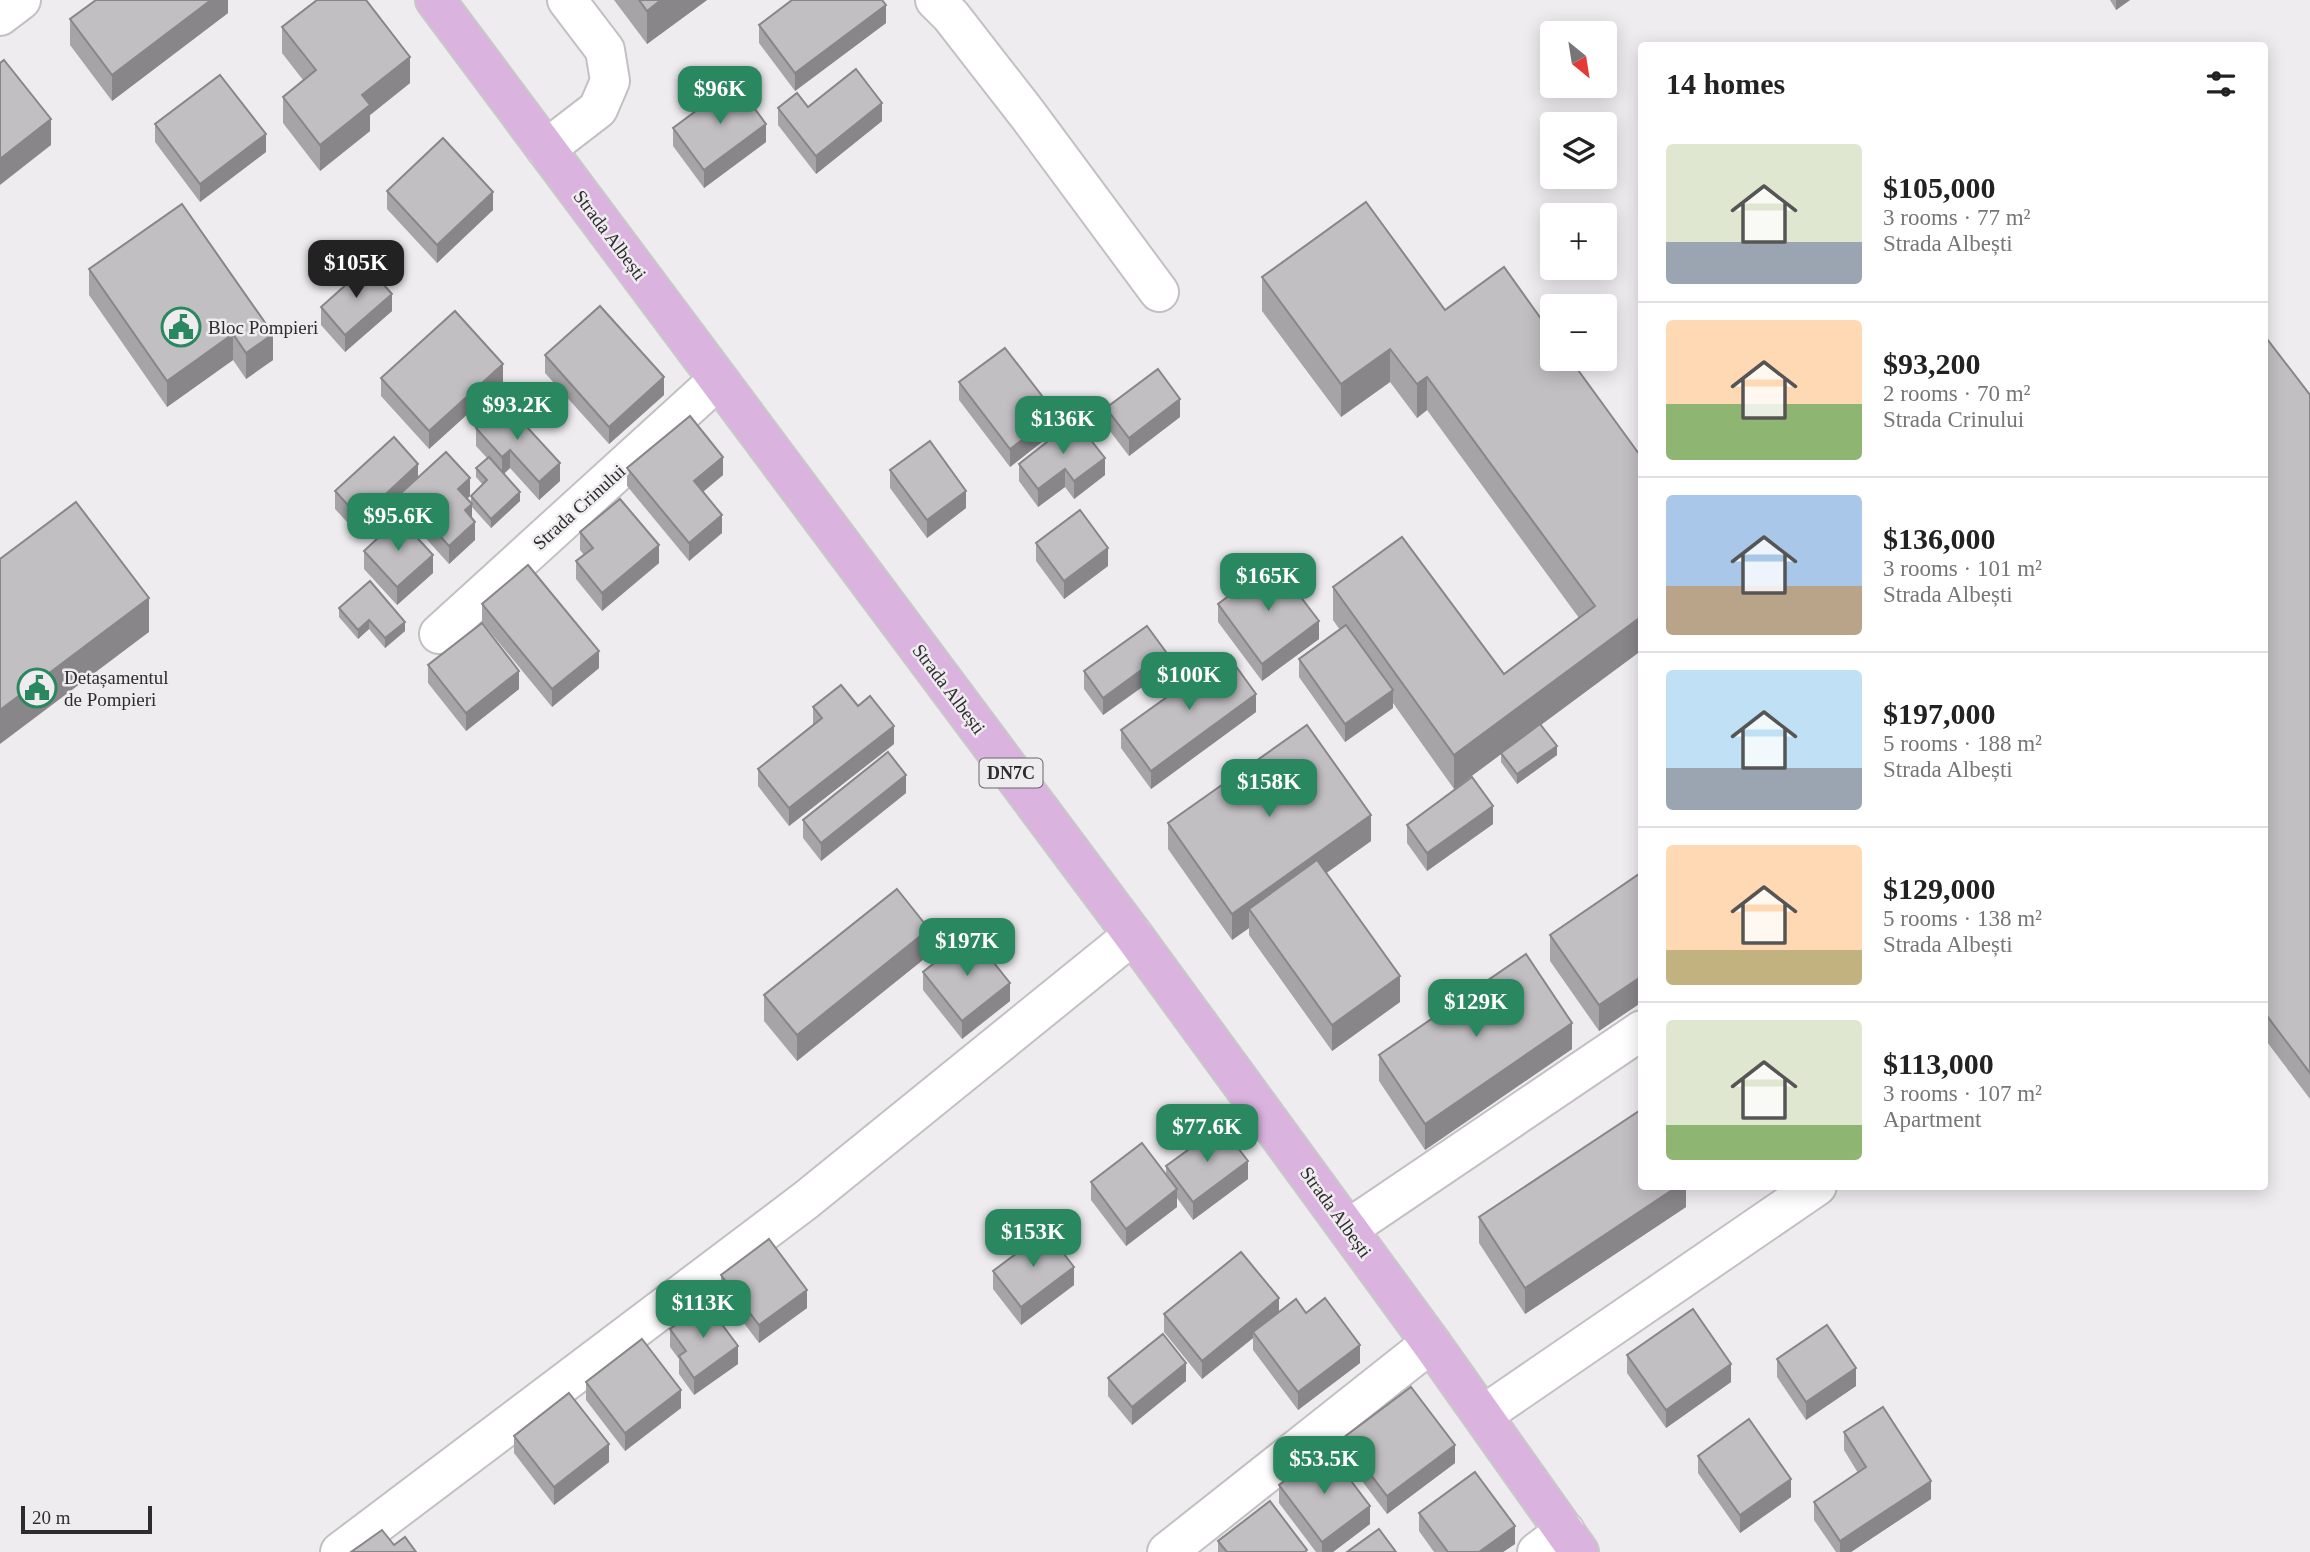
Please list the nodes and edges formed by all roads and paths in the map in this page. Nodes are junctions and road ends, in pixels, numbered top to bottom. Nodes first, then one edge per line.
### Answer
1 (21, 0) edge
2 (435, 0) edge
3 (567, 0) edge
4 (935, 0) edge
5 (0, 16) edge
6 (546, 149) junction
7 (1159, 292) dead end
8 (718, 380) junction
9 (439, 634) dead end
10 (1133, 935) junction
11 (1638, 1033) edge
12 (1811, 1190) edge
13 (1348, 1229) junction
14 (1431, 1343) junction
15 (1483, 1415) junction
16 (1560, 1545) edge
17 (340, 1552) edge
18 (1167, 1552) edge

1 - 5 street
2 - 6 main road, Strada Albești / DN7C
3 - 6 street
4 - 7 street
6 - 8 main road, Strada Albești / DN7C
8 - 9 street, Strada Crinului
8 - 10 main road, Strada Albești / DN7C
10 - 13 main road, Strada Albești / DN7C
10 - 17 street
11 - 13 street
12 - 15 street
13 - 14 main road, Strada Albești / DN7C
14 - 15 main road, Strada Albești / DN7C
14 - 18 street
15 - 16 main road, Strada Albești / DN7C

